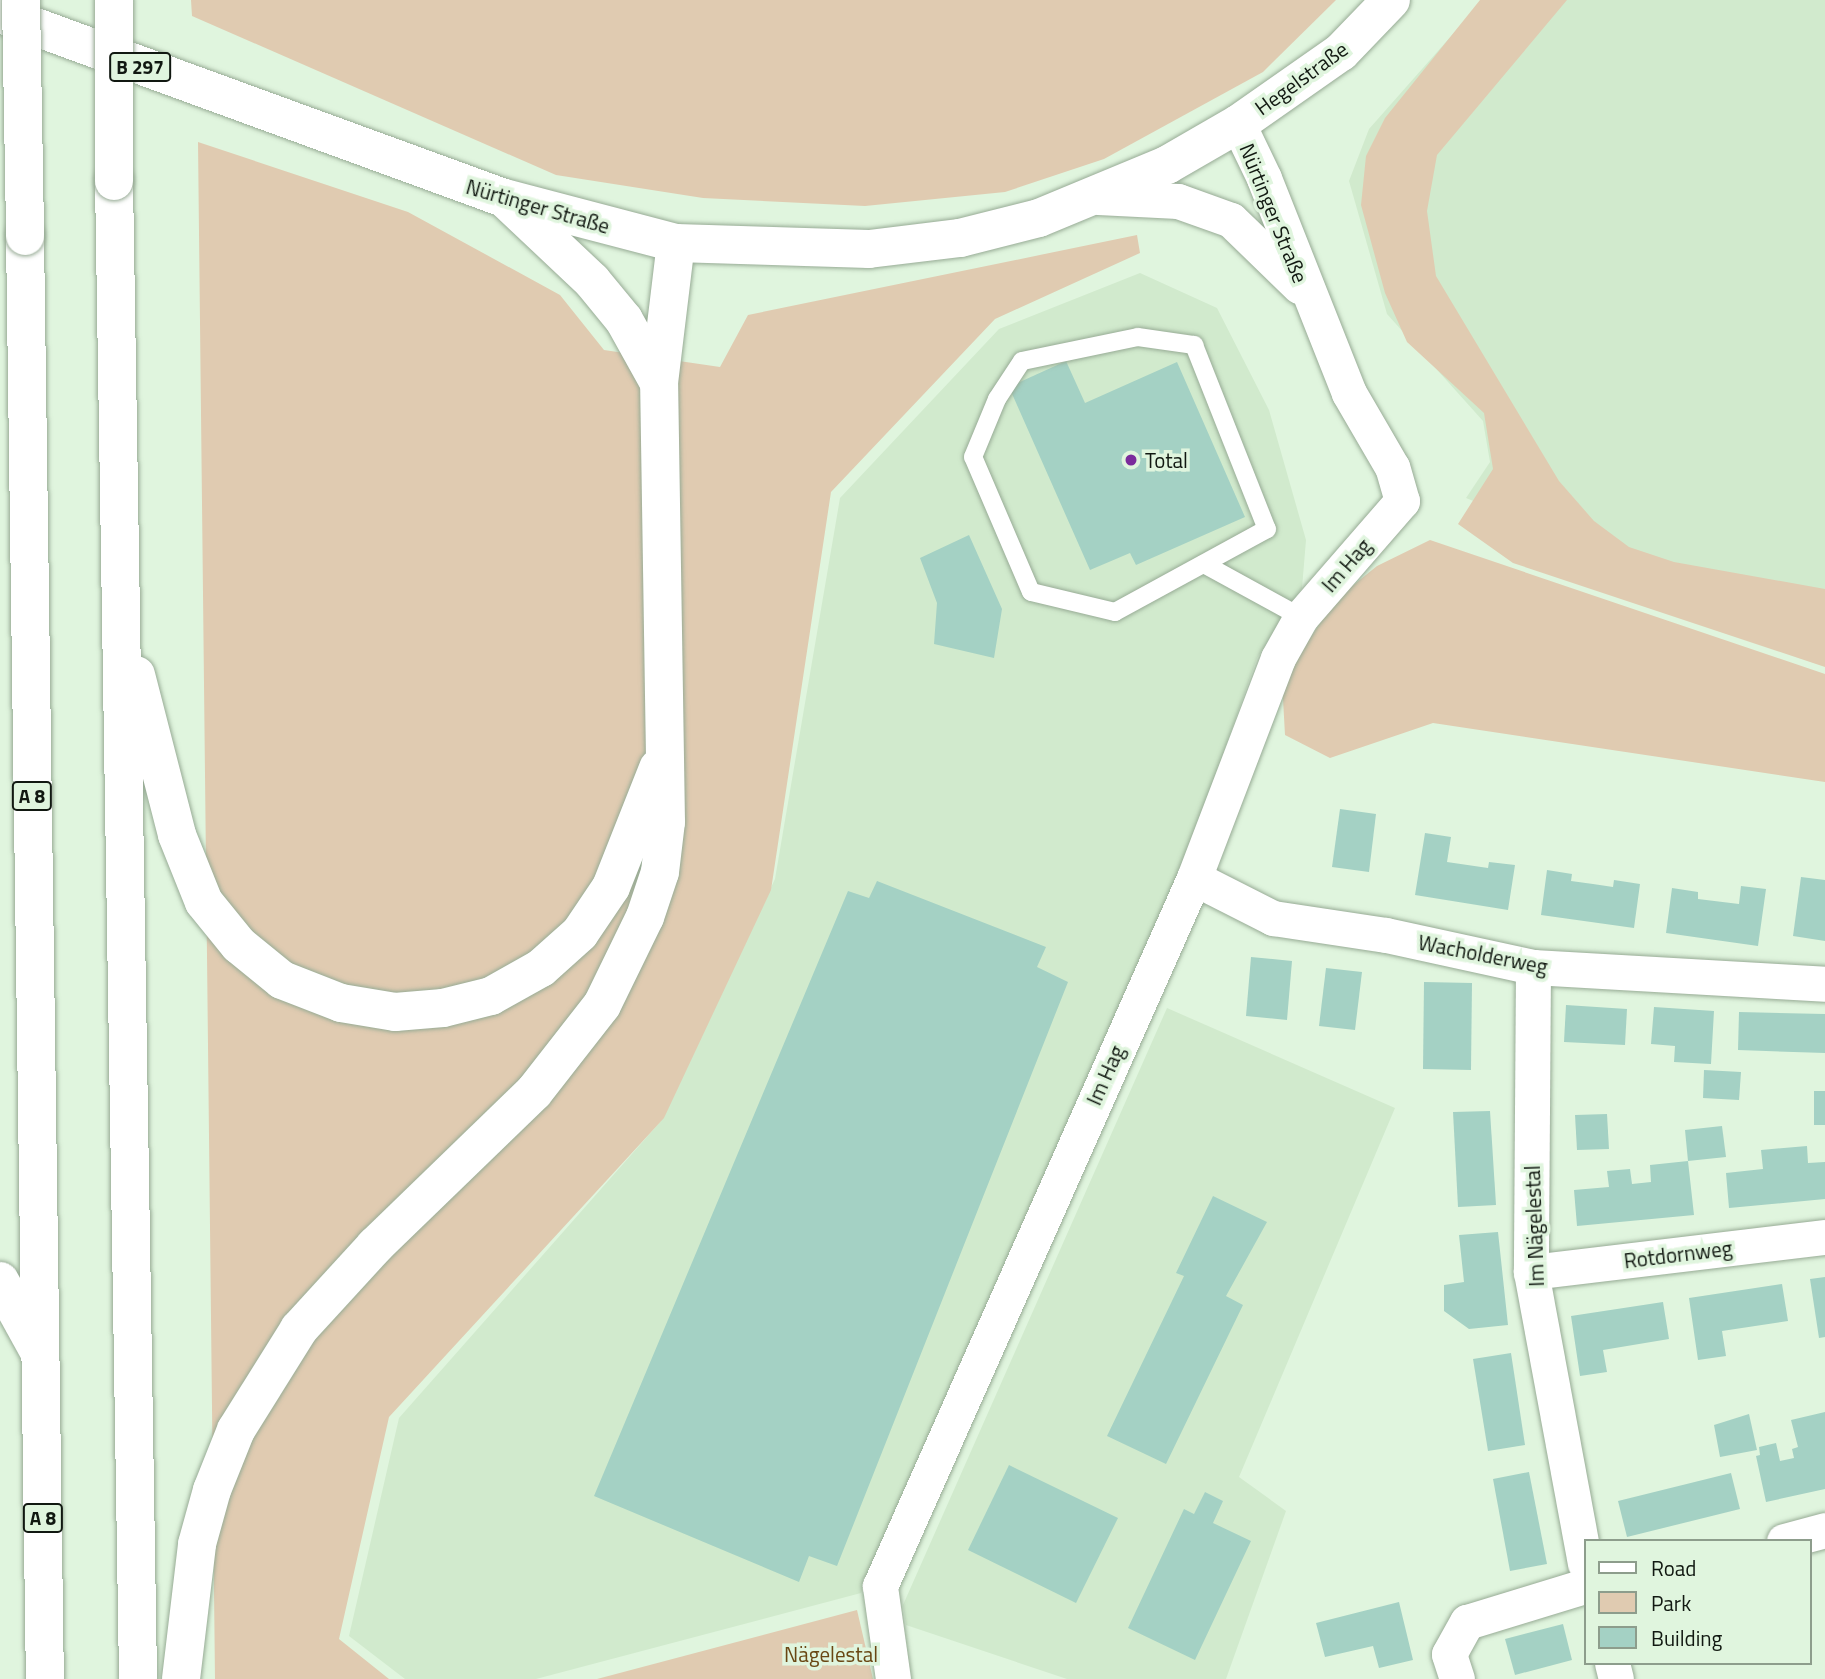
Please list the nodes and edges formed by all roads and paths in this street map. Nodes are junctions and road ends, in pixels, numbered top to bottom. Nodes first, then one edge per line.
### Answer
1 (22, 0) edge
2 (114, 0) edge
3 (1391, 0) edge
4 (0, 14) edge
5 (1238, 124) junction
6 (1098, 197) junction
7 (503, 198) junction
8 (25, 236) junction
9 (676, 243) junction
10 (1306, 293) junction
11 (0, 327) edge
12 (659, 383) junction
13 (1402, 500) joint
14 (1204, 564) junction
15 (1301, 617) junction
16 (122, 624) junction
17 (664, 753) junction
18 (1194, 878) junction
19 (1533, 967) junction
20 (1825, 985) edge
21 (1825, 1237) edge
22 (1531, 1272) junction
23 (0, 1281) edge
24 (41, 1356) junction
25 (1825, 1530) edge
26 (1791, 1539) edge
27 (1584, 1558) edge
28 (1584, 1586) edge
29 (45, 1679) edge
30 (138, 1679) edge
31 (181, 1679) edge
32 (893, 1679) edge
33 (1457, 1679) edge

1 - 8 main road, A 8, bridge
2 - 16 main road, bridge
3 - 5 main road, Hegelstraße
4 - 7 main road, Nürtinger Straße / B 297
5 - 6 main road, Nürtinger Straße
5 - 10 street, Nürtinger Straße
6 - 9 main road, Nürtinger Straße
6 - 10 street, Nürtinger Straße
7 - 9 main road, Nürtinger Straße / B 297
7 - 12 main road
8 - 11 main road
8 - 24 main road, A 8
9 - 12 main road
10 - 13 street, Nürtinger Straße
12 - 17 main road
13 - 15 street, Im Hag
14 - 14 lane
14 - 15 lane
15 - 18 street, Im Hag
16 - 17 main road
16 - 30 main road
17 - 31 main road
18 - 19 street, Wacholderweg
18 - 32 street, Im Hag
19 - 20 street, Wacholderweg
19 - 22 street, Im Nägelestal
21 - 22 street, Rotdornweg
22 - 27 street, Im Nägelestal
23 - 24 main road
24 - 29 main road, A 8
25 - 26 street
28 - 33 street

